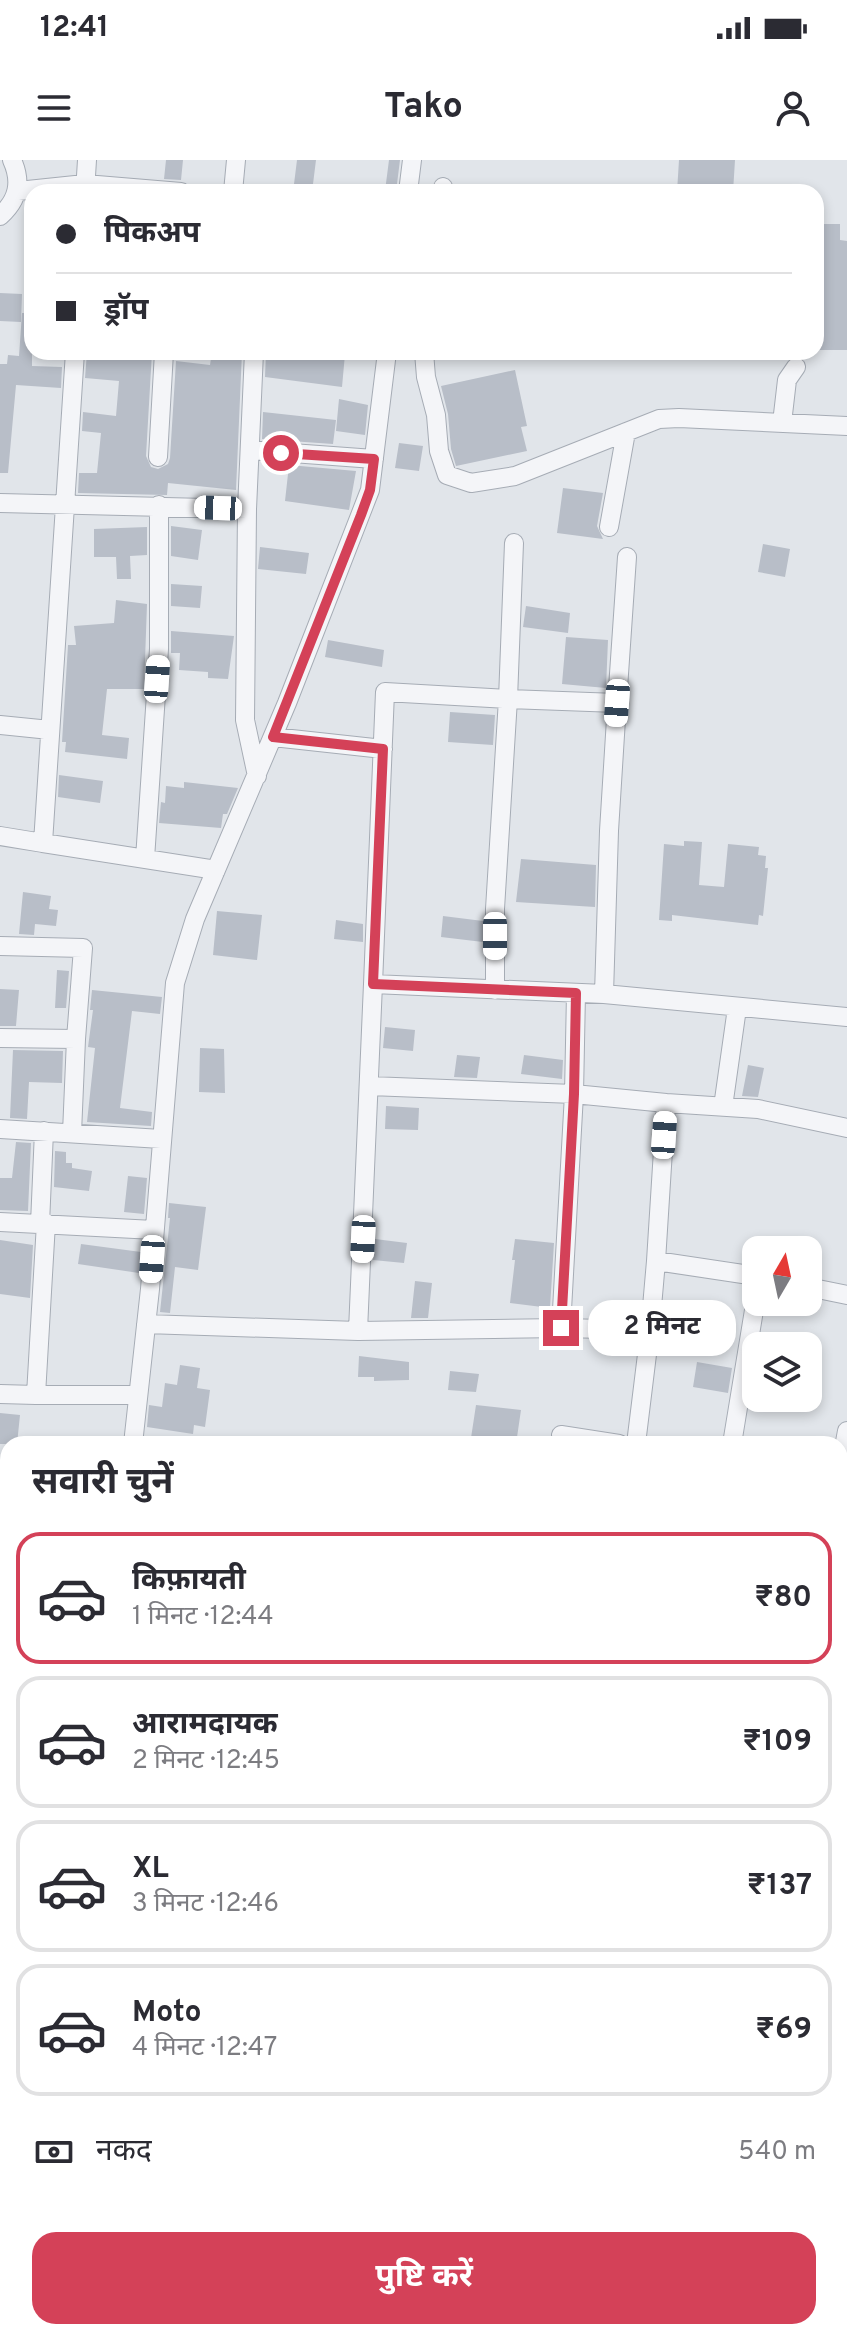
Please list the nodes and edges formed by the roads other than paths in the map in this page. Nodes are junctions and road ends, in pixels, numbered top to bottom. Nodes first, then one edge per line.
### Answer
1 (12, 160) edge
2 (87, 160) edge
3 (236, 160) edge
4 (412, 160) edge
5 (85, 184) edge
6 (234, 184) edge
7 (409, 184) edge
8 (18, 191) junction
9 (24, 191) edge
10 (0, 216) edge
11 (74, 360) edge
12 (164, 360) edge
13 (254, 360) edge
14 (386, 360) edge
15 (425, 360) edge
16 (796, 367) dead end
17 (782, 423) junction
18 (847, 426) edge
19 (626, 432) junction
20 (250, 450) junction
21 (158, 457) dead end
22 (374, 459) junction
23 (0, 503) edge
24 (159, 505) junction
25 (65, 506) junction
26 (247, 509) junction
27 (609, 527) dead end
28 (514, 543) dead end
29 (627, 557) dead end
30 (508, 699) junction
31 (617, 703) junction
32 (0, 725) edge
33 (50, 730) junction
34 (273, 737) junction
35 (383, 749) junction
36 (257, 776) junction
37 (0, 836) edge
38 (43, 843) junction
39 (145, 859) junction
40 (216, 870) junction
41 (0, 946) edge
42 (373, 984) junction
43 (495, 990) junction
44 (576, 993) junction
45 (604, 994) junction
46 (737, 1008) junction
47 (847, 1017) edge
48 (0, 1038) edge
49 (76, 1039) junction
50 (370, 1086) junction
51 (574, 1094) junction
52 (666, 1103) junction
53 (723, 1107) junction
54 (847, 1128) edge
55 (0, 1129) edge
56 (44, 1131) junction
57 (72, 1133) junction
58 (161, 1139) junction
59 (0, 1222) edge
60 (43, 1224) junction
61 (154, 1230) junction
62 (656, 1261) junction
63 (742, 1274) edge
64 (822, 1290) edge
65 (847, 1295) edge
66 (753, 1316) edge
67 (146, 1324) junction
68 (561, 1328) junction
69 (650, 1330) junction
70 (358, 1331) junction
71 (0, 1394) edge
72 (36, 1395) junction
73 (136, 1395) junction
74 (561, 1435) dead end
75 (133, 1436) edge
76 (567, 1436) edge
77 (637, 1436) edge
78 (733, 1436) edge

1 - 8 street
2 - 5 street
3 - 6 street
4 - 7 street
8 - 9 street
8 - 10 street
11 - 25 street
12 - 21 street
13 - 20 street
14 - 22 street
15 - 19 street
16 - 17 street
17 - 18 street
17 - 19 street
19 - 27 street
20 - 22 street
20 - 26 street
22 - 34 street
23 - 25 street
24 - 25 street
24 - 26 street
24 - 39 street
25 - 33 street
26 - 36 street
28 - 30 street
29 - 31 street
30 - 31 street
30 - 35 street
30 - 43 street
31 - 45 street
32 - 33 street
33 - 38 street
34 - 35 street
34 - 36 street
35 - 42 street
36 - 40 street
37 - 38 street
38 - 39 street
39 - 40 street
40 - 58 street
41 - 49 street
42 - 43 street
42 - 50 street
43 - 44 street
44 - 45 street
44 - 51 street
45 - 46 street
46 - 47 street
46 - 53 street
48 - 49 street
49 - 57 street
50 - 51 street
50 - 70 street
51 - 52 street
51 - 68 street
52 - 53 street
52 - 62 street
53 - 54 street
55 - 56 street
56 - 57 street
56 - 60 street
57 - 58 street
58 - 61 street
59 - 60 street
60 - 61 street
60 - 72 street
61 - 67 street
62 - 63 street
62 - 69 street
64 - 65 street
66 - 78 street
67 - 70 street
67 - 73 street
68 - 69 street
68 - 70 street
69 - 77 street
71 - 72 street
72 - 73 street
73 - 75 street
74 - 76 street

